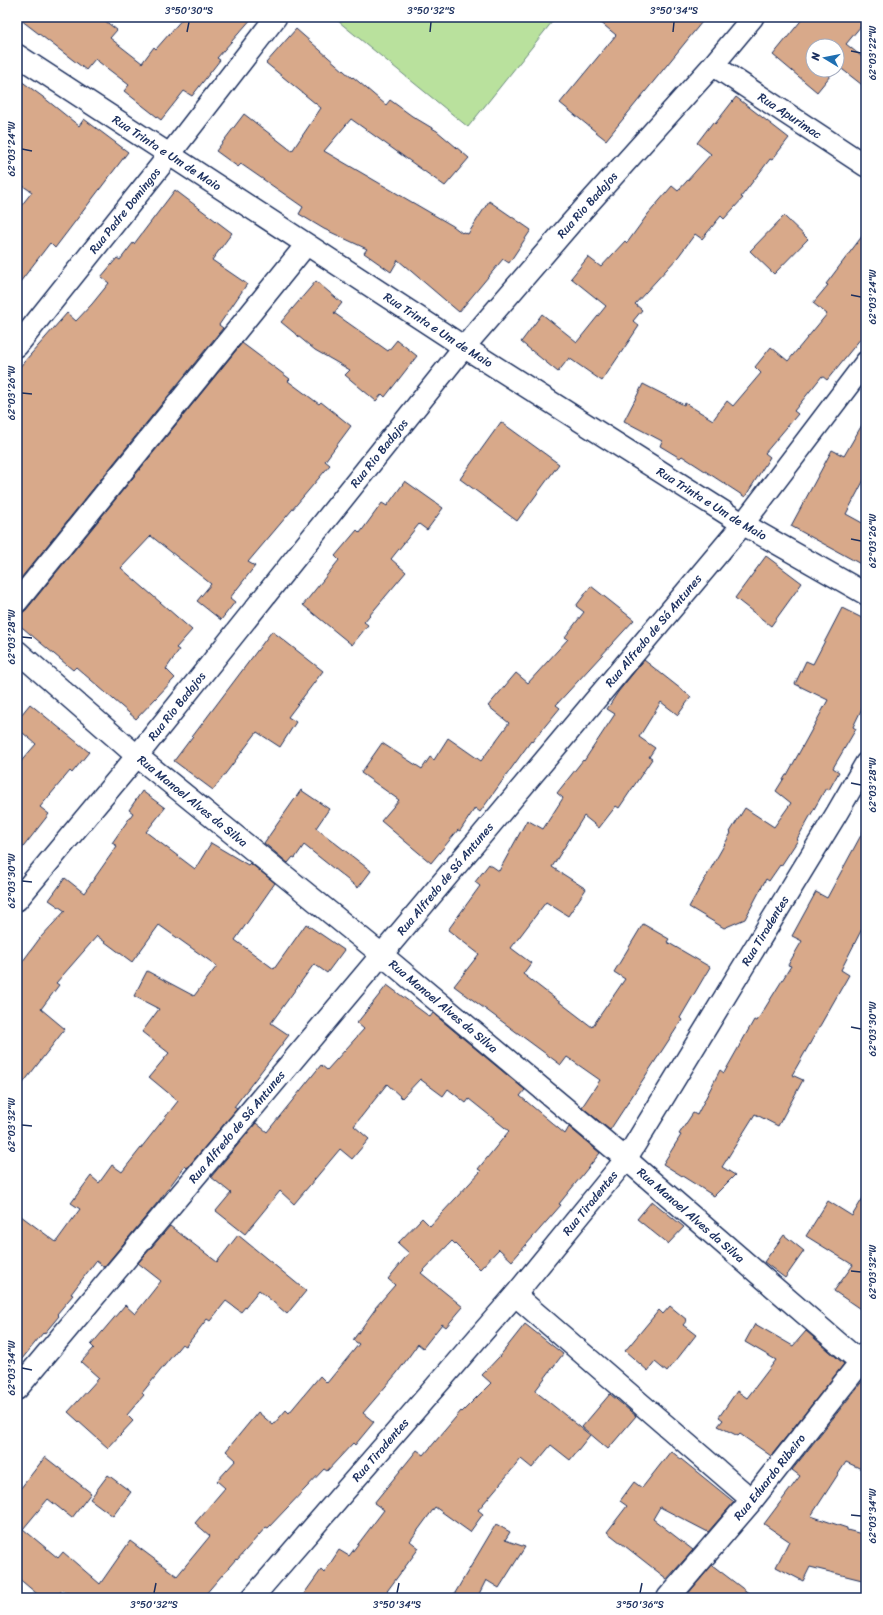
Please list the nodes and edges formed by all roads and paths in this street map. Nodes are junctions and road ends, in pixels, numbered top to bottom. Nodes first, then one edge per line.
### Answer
1 (276, 17) edge
2 (754, 17) edge
3 (17, 55) edge
4 (713, 65) junction
5 (170, 154) junction
6 (866, 166) edge
7 (306, 245) junction
8 (17, 346) edge
9 (464, 347) junction
10 (866, 362) edge
11 (743, 524) junction
12 (866, 594) edge
13 (17, 602) edge
14 (17, 651) edge
15 (137, 756) junction
16 (866, 763) edge
17 (17, 900) edge
18 (381, 954) junction
19 (626, 1159) junction
20 (515, 1295) junction
21 (864, 1361) edge
22 (17, 1389) edge
23 (752, 1500) junction
24 (252, 1598) edge
25 (668, 1598) edge

1 - 5 street, Rua Padre Domingos
2 - 4 street, Rua Rio Badajos
3 - 5 street, Rua Trinta e Um de Maio
4 - 6 street, Rua Apurimac
4 - 9 street, Rua Rio Badajos
5 - 7 street, Rua Trinta e Um de Maio
5 - 8 street, Rua Padre Domingos
7 - 9 street, Rua Trinta e Um de Maio
7 - 13 street
9 - 11 street, Rua Trinta e Um de Maio
9 - 15 street, Rua Rio Badajos
10 - 11 street, Rua Alfredo de Sá Antunes
11 - 12 street, Rua Trinta e Um de Maio
11 - 18 street, Rua Alfredo de Sá Antunes
14 - 15 street, Rua Manoel Alves da Silva
15 - 17 street, Rua Rio Badajos
15 - 18 street, Rua Manoel Alves da Silva
16 - 19 street, Rua Tiradentes
18 - 19 street, Rua Manoel Alves da Silva
18 - 22 street, Rua Alfredo de Sá Antunes
19 - 20 street, Rua Tiradentes
19 - 21 street, Rua Manoel Alves da Silva
20 - 23 street
20 - 24 street, Rua Tiradentes
21 - 23 street, Rua Eduardo Ribeiro
23 - 25 street, Rua Eduardo Ribeiro

